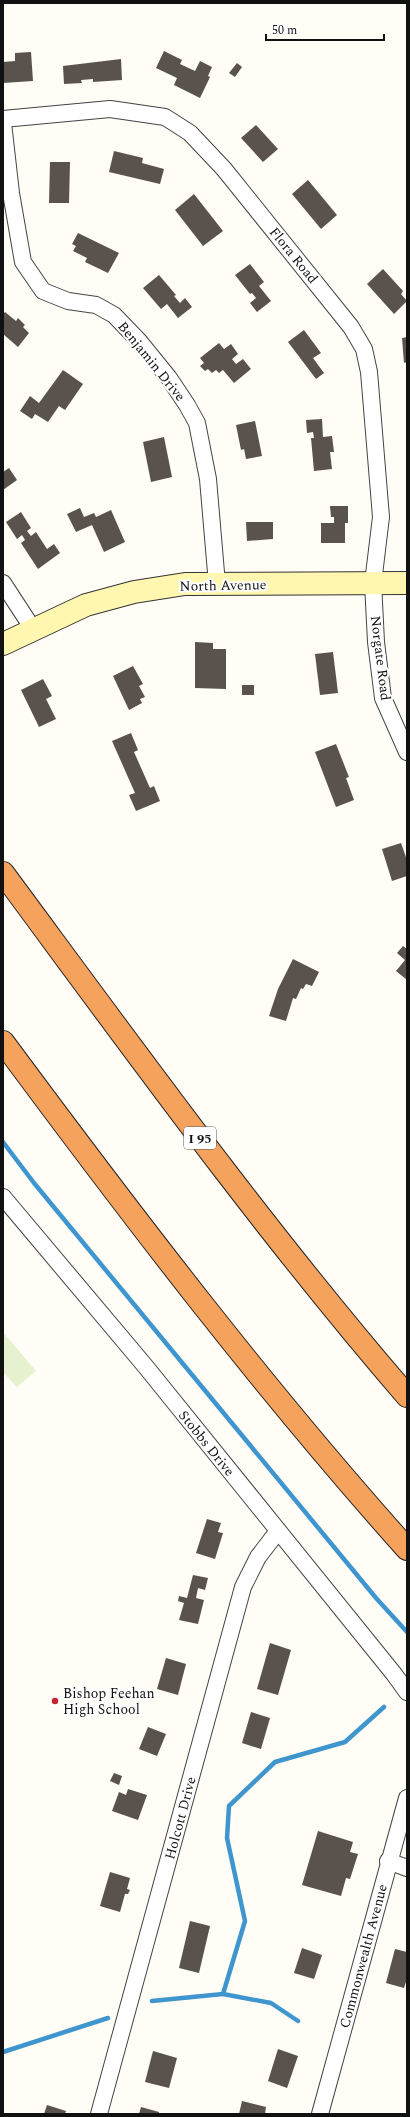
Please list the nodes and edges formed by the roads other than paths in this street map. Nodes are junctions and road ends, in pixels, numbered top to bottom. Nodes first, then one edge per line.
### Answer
1 (3, 119) edge
2 (3, 123) edge
3 (3, 583) edge
4 (373, 583) junction
5 (407, 583) edge
6 (217, 584) junction
7 (33, 628) junction
8 (3, 644) edge
9 (407, 752) edge
10 (3, 872) edge
11 (3, 1042) edge
12 (3, 1197) edge
13 (407, 1396) edge
14 (278, 1530) junction
15 (407, 1549) edge
16 (407, 1692) edge
17 (407, 1798) edge
18 (388, 1861) junction
19 (407, 1868) edge
20 (99, 2114) edge
21 (320, 2114) edge

1 - 4 street, Flora Road
2 - 6 street, Benjamin Drive
3 - 7 street
4 - 5 main road, North Avenue
4 - 6 main road, North Avenue
4 - 9 street, Norgate Road
6 - 7 main road, North Avenue
7 - 8 main road, North Avenue
10 - 13 highway, I 95
11 - 15 highway
12 - 14 street, Stobbs Drive
14 - 16 street, Stobbs Drive
14 - 20 street, Holcott Drive
17 - 18 street, Commonwealth Avenue
18 - 19 street
18 - 21 street, Commonwealth Avenue

